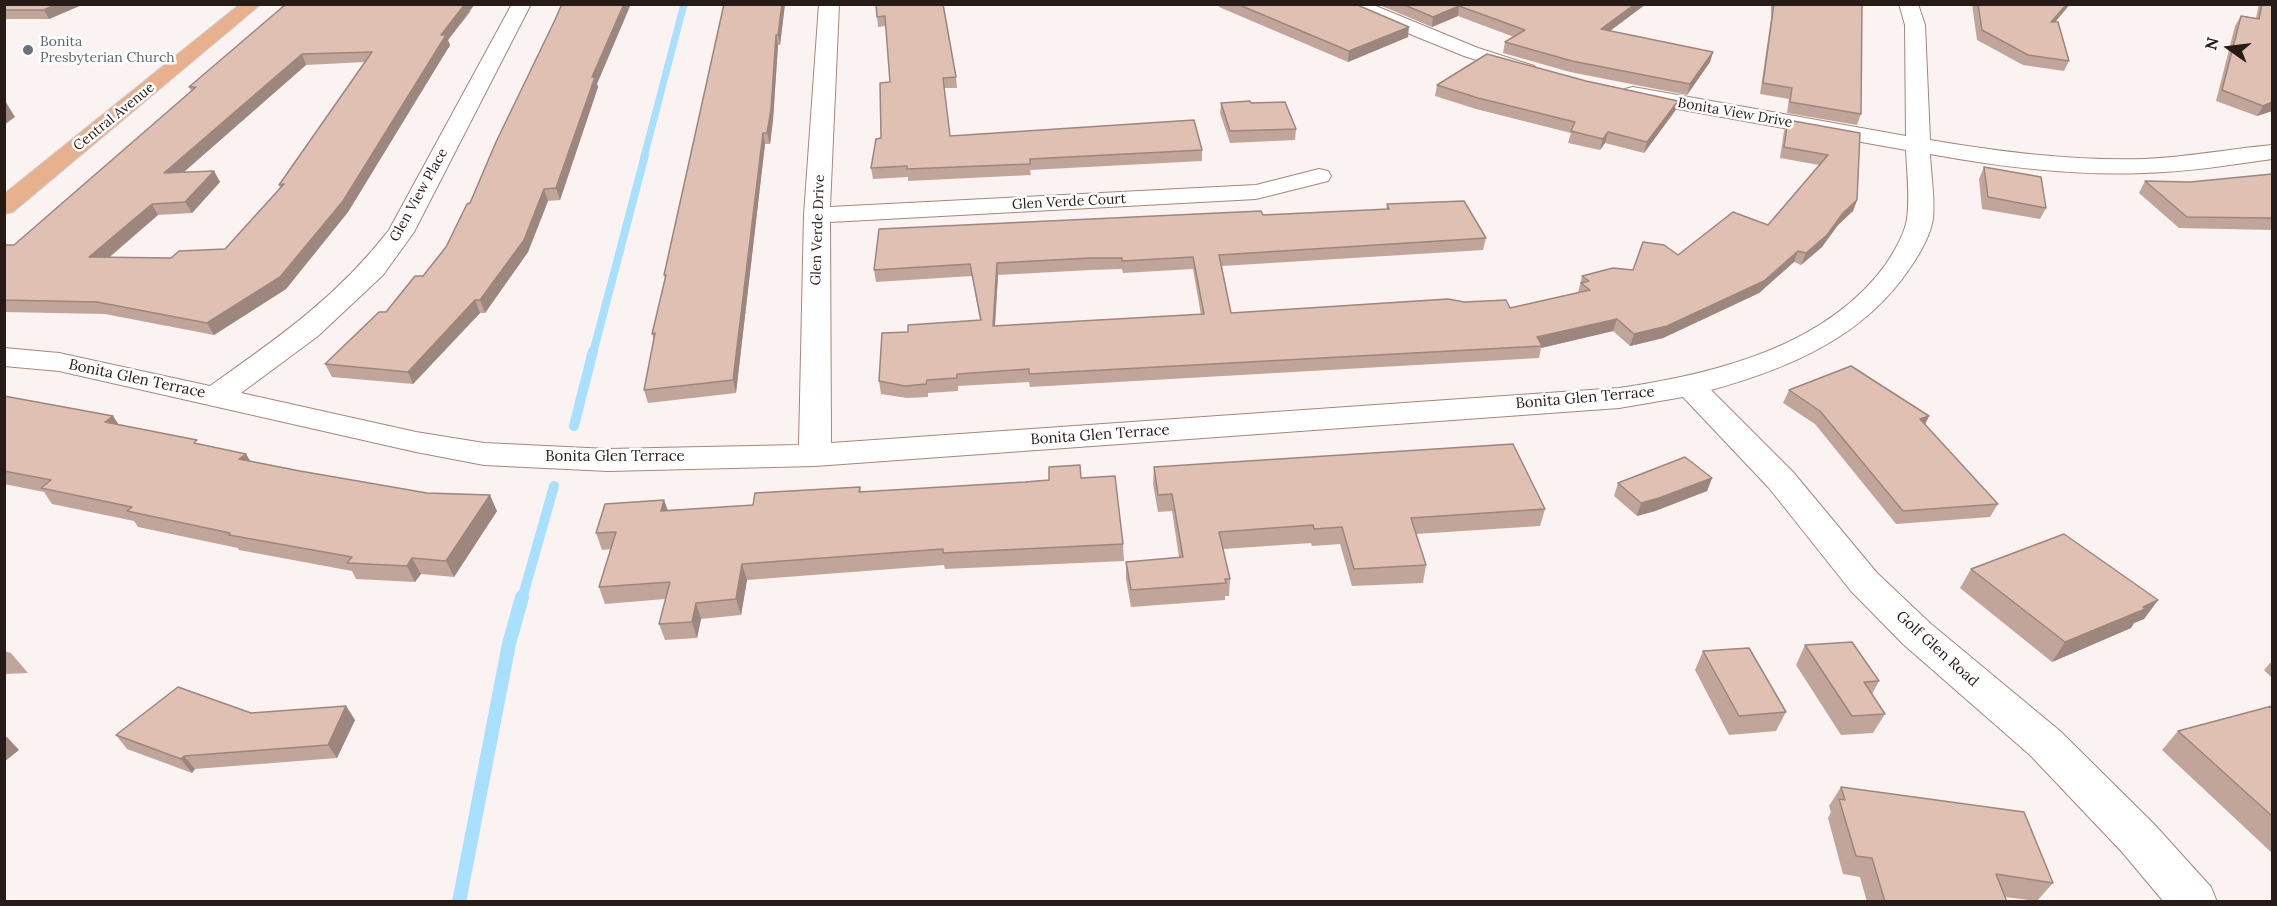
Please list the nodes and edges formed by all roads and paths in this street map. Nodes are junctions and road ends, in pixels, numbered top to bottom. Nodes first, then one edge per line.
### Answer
1 (252, 4) edge
2 (522, 4) edge
3 (829, 4) edge
4 (1353, 4) edge
5 (1908, 4) edge
6 (1551, 76) edge
7 (1608, 89) edge
8 (1917, 145) junction
9 (2272, 152) edge
10 (1319, 176) dead end
11 (4, 207) edge
12 (817, 215) junction
13 (4, 357) edge
14 (1690, 387) junction
15 (217, 396) junction
16 (814, 455) junction
17 (2194, 902) edge

1 - 11 main road, Central Avenue
2 - 15 street, Glen View Place
3 - 12 street, Glen Verde Drive
4 - 6 street
5 - 8 street, Bonita Glen Terrace
7 - 8 street, Bonita View Drive
8 - 9 street, Bonita View Drive
8 - 14 street, Bonita Glen Terrace
10 - 12 street, Glen Verde Court
12 - 16 street, Glen Verde Drive
13 - 15 street, Bonita Glen Terrace
14 - 16 street, Bonita Glen Terrace
14 - 17 street, Golf Glen Road
15 - 16 street, Bonita Glen Terrace

